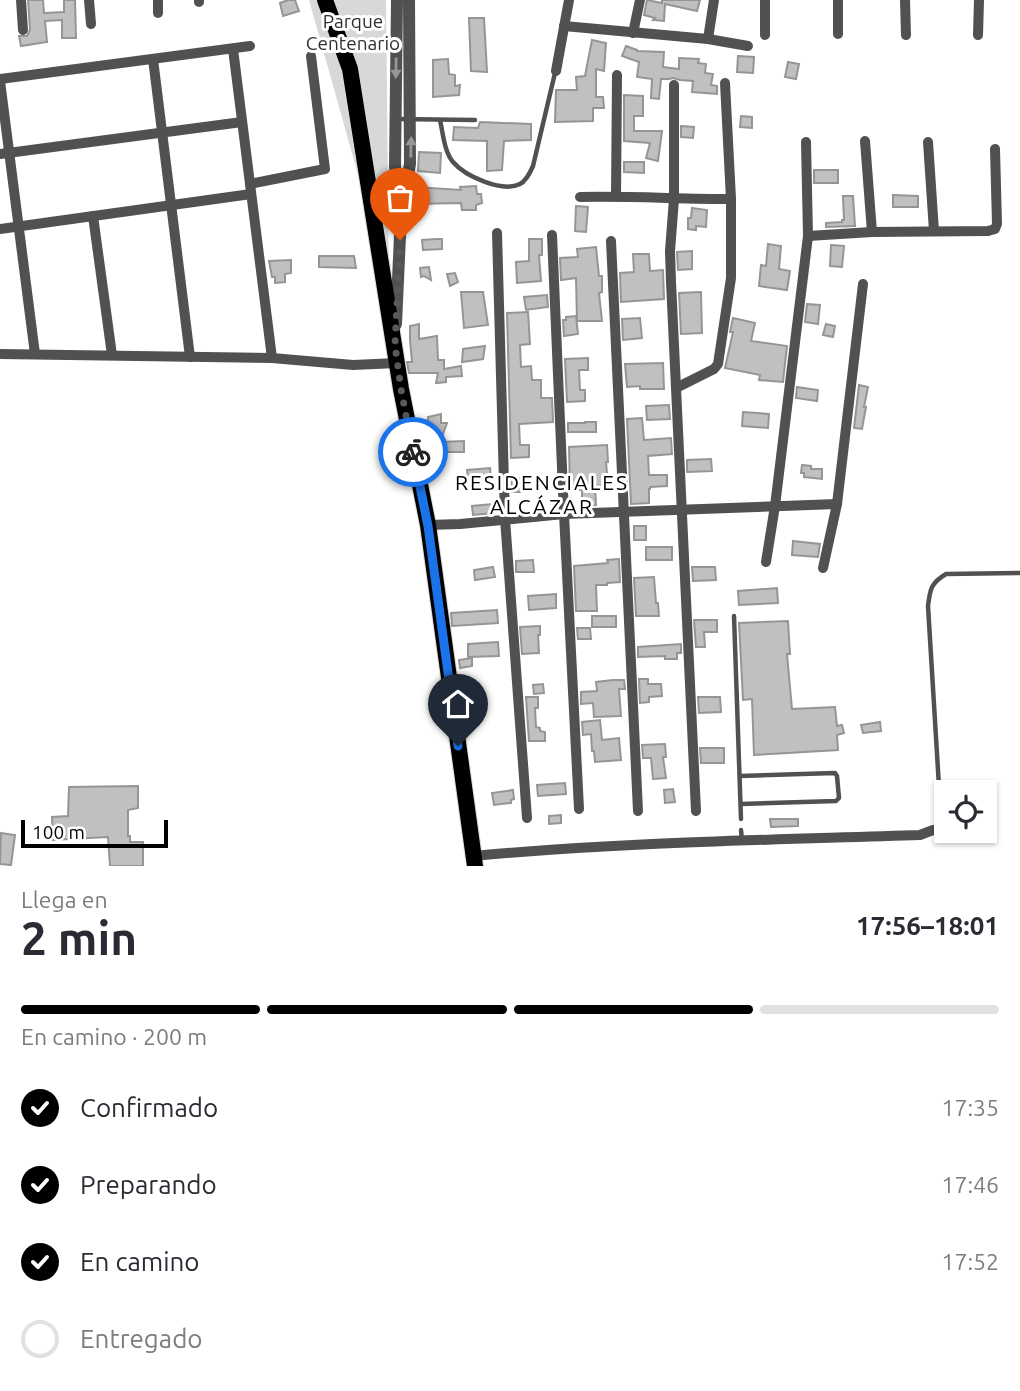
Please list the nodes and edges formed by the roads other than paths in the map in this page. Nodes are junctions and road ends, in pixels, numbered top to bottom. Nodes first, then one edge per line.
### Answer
1 (21, 0) edge
2 (89, 0) edge
3 (158, 0) edge
4 (325, 0) edge
5 (397, 0) edge
6 (409, 0) edge
7 (569, 0) edge
8 (640, 0) edge
9 (714, 0) edge
10 (765, 0) edge
11 (838, 0) edge
12 (905, 0) edge
13 (979, 0) edge
14 (158, 13) dead end
15 (91, 24) dead end
16 (564, 26) junction
17 (23, 30) dead end
18 (634, 33) junction
19 (838, 34) dead end
20 (906, 34) dead end
21 (765, 35) dead end
22 (978, 35) dead end
23 (708, 39) junction
24 (250, 46) dead end
25 (748, 46) dead end
26 (233, 49) junction
27 (311, 56) dead end
28 (153, 59) junction
29 (556, 71) joint
30 (617, 75) dead end
31 (0, 80) edge
32 (725, 83) dead end
33 (674, 85) dead end
34 (396, 118) junction
35 (411, 119) junction
36 (440, 120) junction
37 (475, 120) dead end
38 (242, 122) junction
39 (162, 132) junction
40 (865, 141) dead end
41 (806, 142) dead end
42 (928, 142) dead end
43 (995, 149) dead end
44 (5, 153) edge
45 (251, 189) junction
46 (616, 196) junction
47 (580, 197) dead end
48 (674, 199) junction
49 (731, 199) junction
50 (171, 205) junction
51 (401, 214) junction
52 (93, 216) junction
53 (19, 226) junction
54 (0, 229) edge
55 (934, 231) junction
56 (872, 232) junction
57 (497, 233) dead end
58 (552, 235) dead end
59 (808, 236) junction
60 (611, 241) dead end
61 (863, 284) dead end
62 (395, 345) junction
63 (0, 354) edge
64 (35, 354) junction
65 (112, 355) junction
66 (190, 357) junction
67 (272, 358) junction
68 (397, 363) junction
69 (677, 388) junction
70 (837, 505) junction
71 (775, 506) junction
72 (682, 510) junction
73 (624, 513) junction
74 (564, 514) junction
75 (505, 519) junction
76 (428, 526) junction
77 (766, 562) dead end
78 (823, 568) dead end
79 (1020, 573) edge
80 (734, 616) dead end
81 (740, 776) junction
82 (741, 804) junction
83 (579, 809) dead end
84 (638, 811) dead end
85 (696, 811) dead end
86 (527, 818) dead end
87 (741, 819) dead end
88 (933, 830) joint
89 (475, 861) edge

1 - 17 street
2 - 15 street
3 - 14 street
4 - 62 main road
5 -> 34 street
6 - 35 street
7 - 16 street
8 - 18 street
9 - 23 street
10 - 21 street
11 - 19 street
12 - 20 street
13 - 22 street
16 - 18 street
16 - 29 street
18 - 23 street
23 - 25 street
24 - 26 street
26 - 28 street
26 - 38 street
27 - 45 street
28 - 31 street
28 - 39 street
29 - 36 lane
30 - 46 street
31 - 44 street
32 - 49 street
33 - 48 street
34 - 35 lane
34 - 51 street
35 - 36 lane
51 -> 35 street
36 - 37 lane
38 - 39 street
38 - 45 street
39 - 44 street
39 - 50 street
40 - 56 street
41 - 59 street
42 - 55 street
43 - 55 street
44 - 53 street
45 - 50 street
45 - 67 street
46 - 47 street
46 - 48 street
48 - 49 street
48 - 69 street
49 - 69 street
50 - 52 street
50 - 66 street
51 - 62 street
52 - 53 street
52 - 65 street
53 - 54 street
53 - 64 street
55 - 56 street
56 - 59 street
57 - 75 street
58 - 74 street
59 - 71 street
60 - 73 street
61 - 70 street
62 - 68 main road
63 - 64 street
64 - 65 street
65 - 66 street
66 - 67 street
67 - 68 street
68 - 76 main road
69 - 72 street
70 - 71 street
70 - 78 street
71 - 72 street
71 - 77 street
72 - 73 street
72 - 85 street
73 - 74 street
73 - 84 street
74 - 75 street
74 - 83 street
75 - 76 street
75 - 86 street
76 - 89 main road
79 - 88 lane
80 - 81 lane
81 - 82 lane
81 - 82 lane
82 - 87 lane
88 - 89 street

